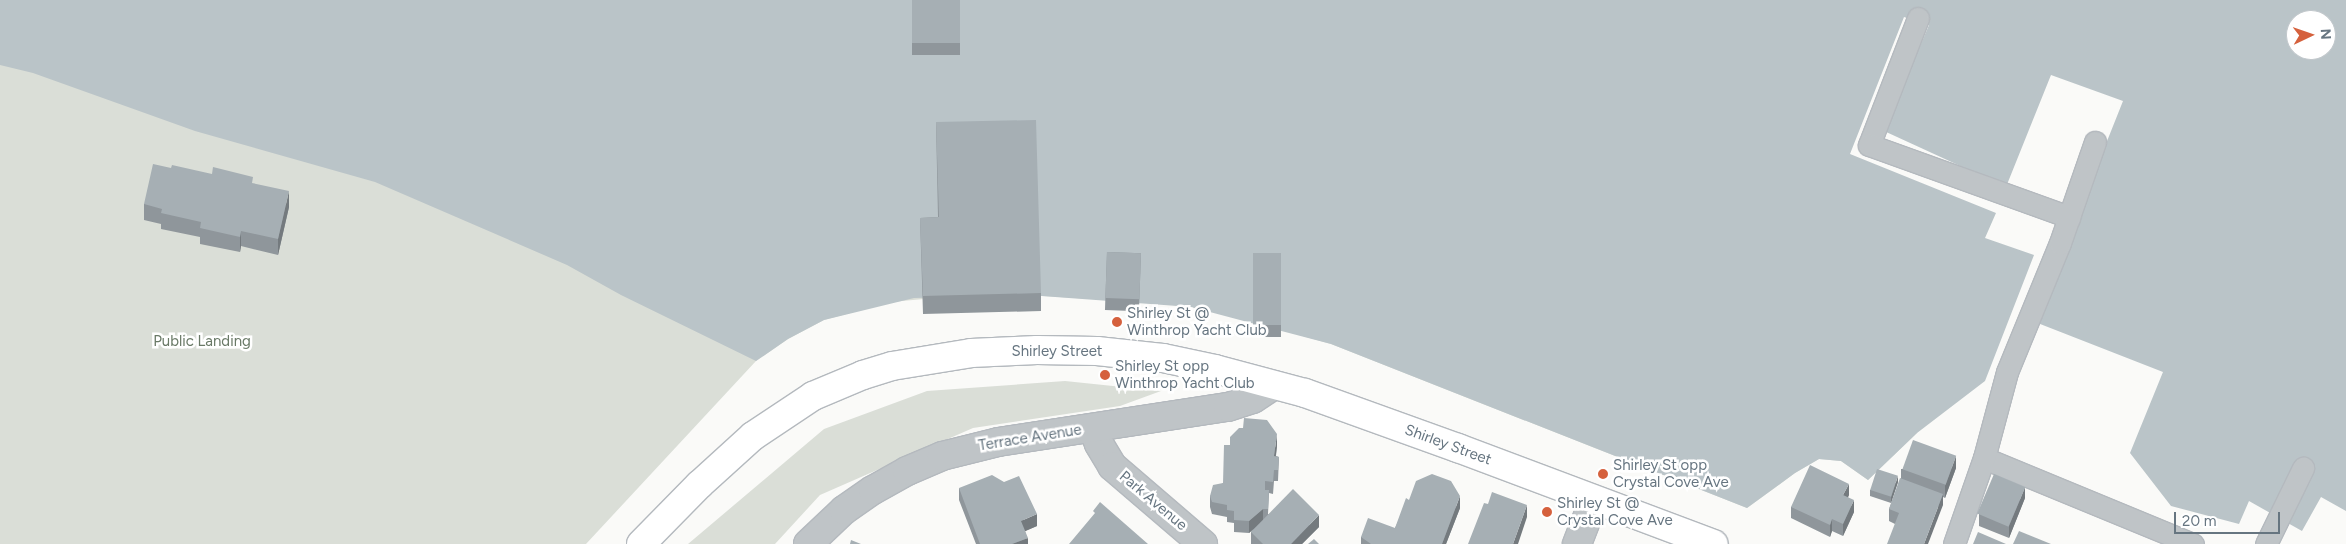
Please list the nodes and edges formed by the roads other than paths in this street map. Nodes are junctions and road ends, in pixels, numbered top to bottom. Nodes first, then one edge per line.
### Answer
1 (1918, 18) dead end
2 (2095, 142) dead end
3 (2069, 217) junction
4 (1274, 385) junction
5 (1093, 429) junction
6 (1984, 458) junction
7 (2303, 468) dead end
8 (1594, 500) junction
9 (641, 544) edge
10 (808, 544) edge
11 (1203, 544) edge
12 (1577, 544) edge
13 (1714, 544) edge
14 (1954, 544) edge
15 (2193, 544) edge
16 (2266, 544) edge

1 - 3 lane
2 - 3 lane
3 - 6 lane
4 - 5 street, Terrace Avenue
4 - 8 main road, Shirley Street
4 - 9 main road, Shirley Street
5 - 10 street, Terrace Avenue
5 - 11 street, Park Avenue
6 - 14 lane
6 - 15 lane
7 - 16 lane
8 - 12 street
8 - 13 main road, Shirley Street

